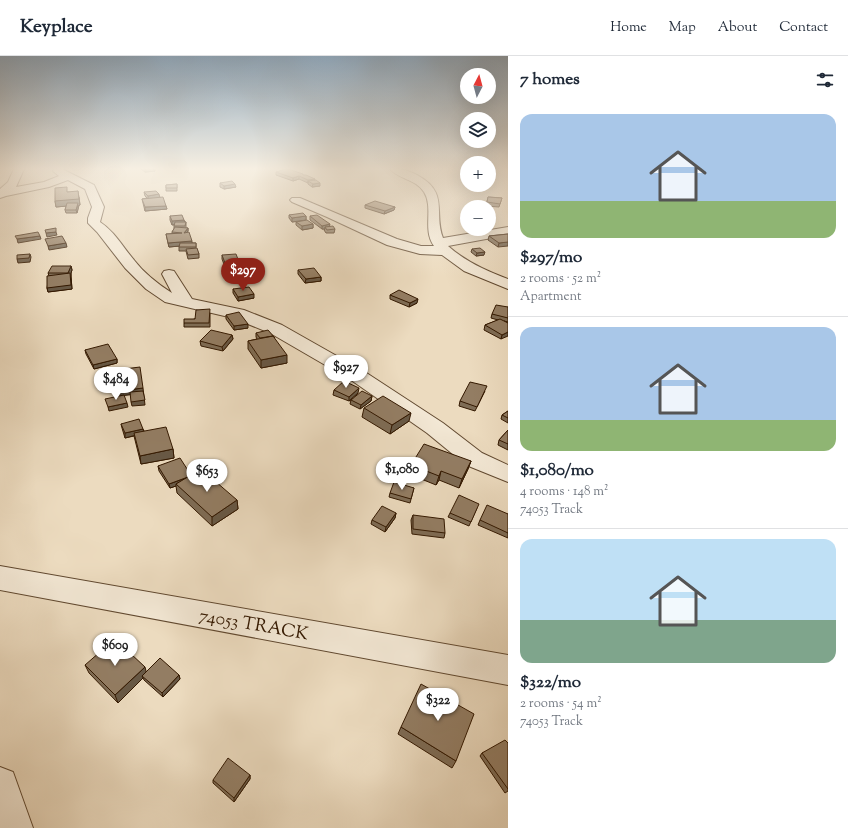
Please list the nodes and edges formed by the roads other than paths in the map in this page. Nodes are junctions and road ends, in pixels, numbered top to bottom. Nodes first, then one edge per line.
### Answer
1 (97, 205) edge
2 (309, 205) edge
3 (434, 205) edge
4 (508, 230) edge
5 (443, 247) junction
6 (169, 274) dead end
7 (508, 284) edge
8 (186, 303) junction
9 (508, 474) edge
10 (0, 578) edge
11 (508, 670) edge
12 (0, 785) edge
13 (14, 828) edge

1 - 8 street
2 - 5 street
3 - 5 street
4 - 5 street
5 - 7 street
6 - 8 street
8 - 9 street
10 - 11 street, 74053 TRACK
12 - 13 street

